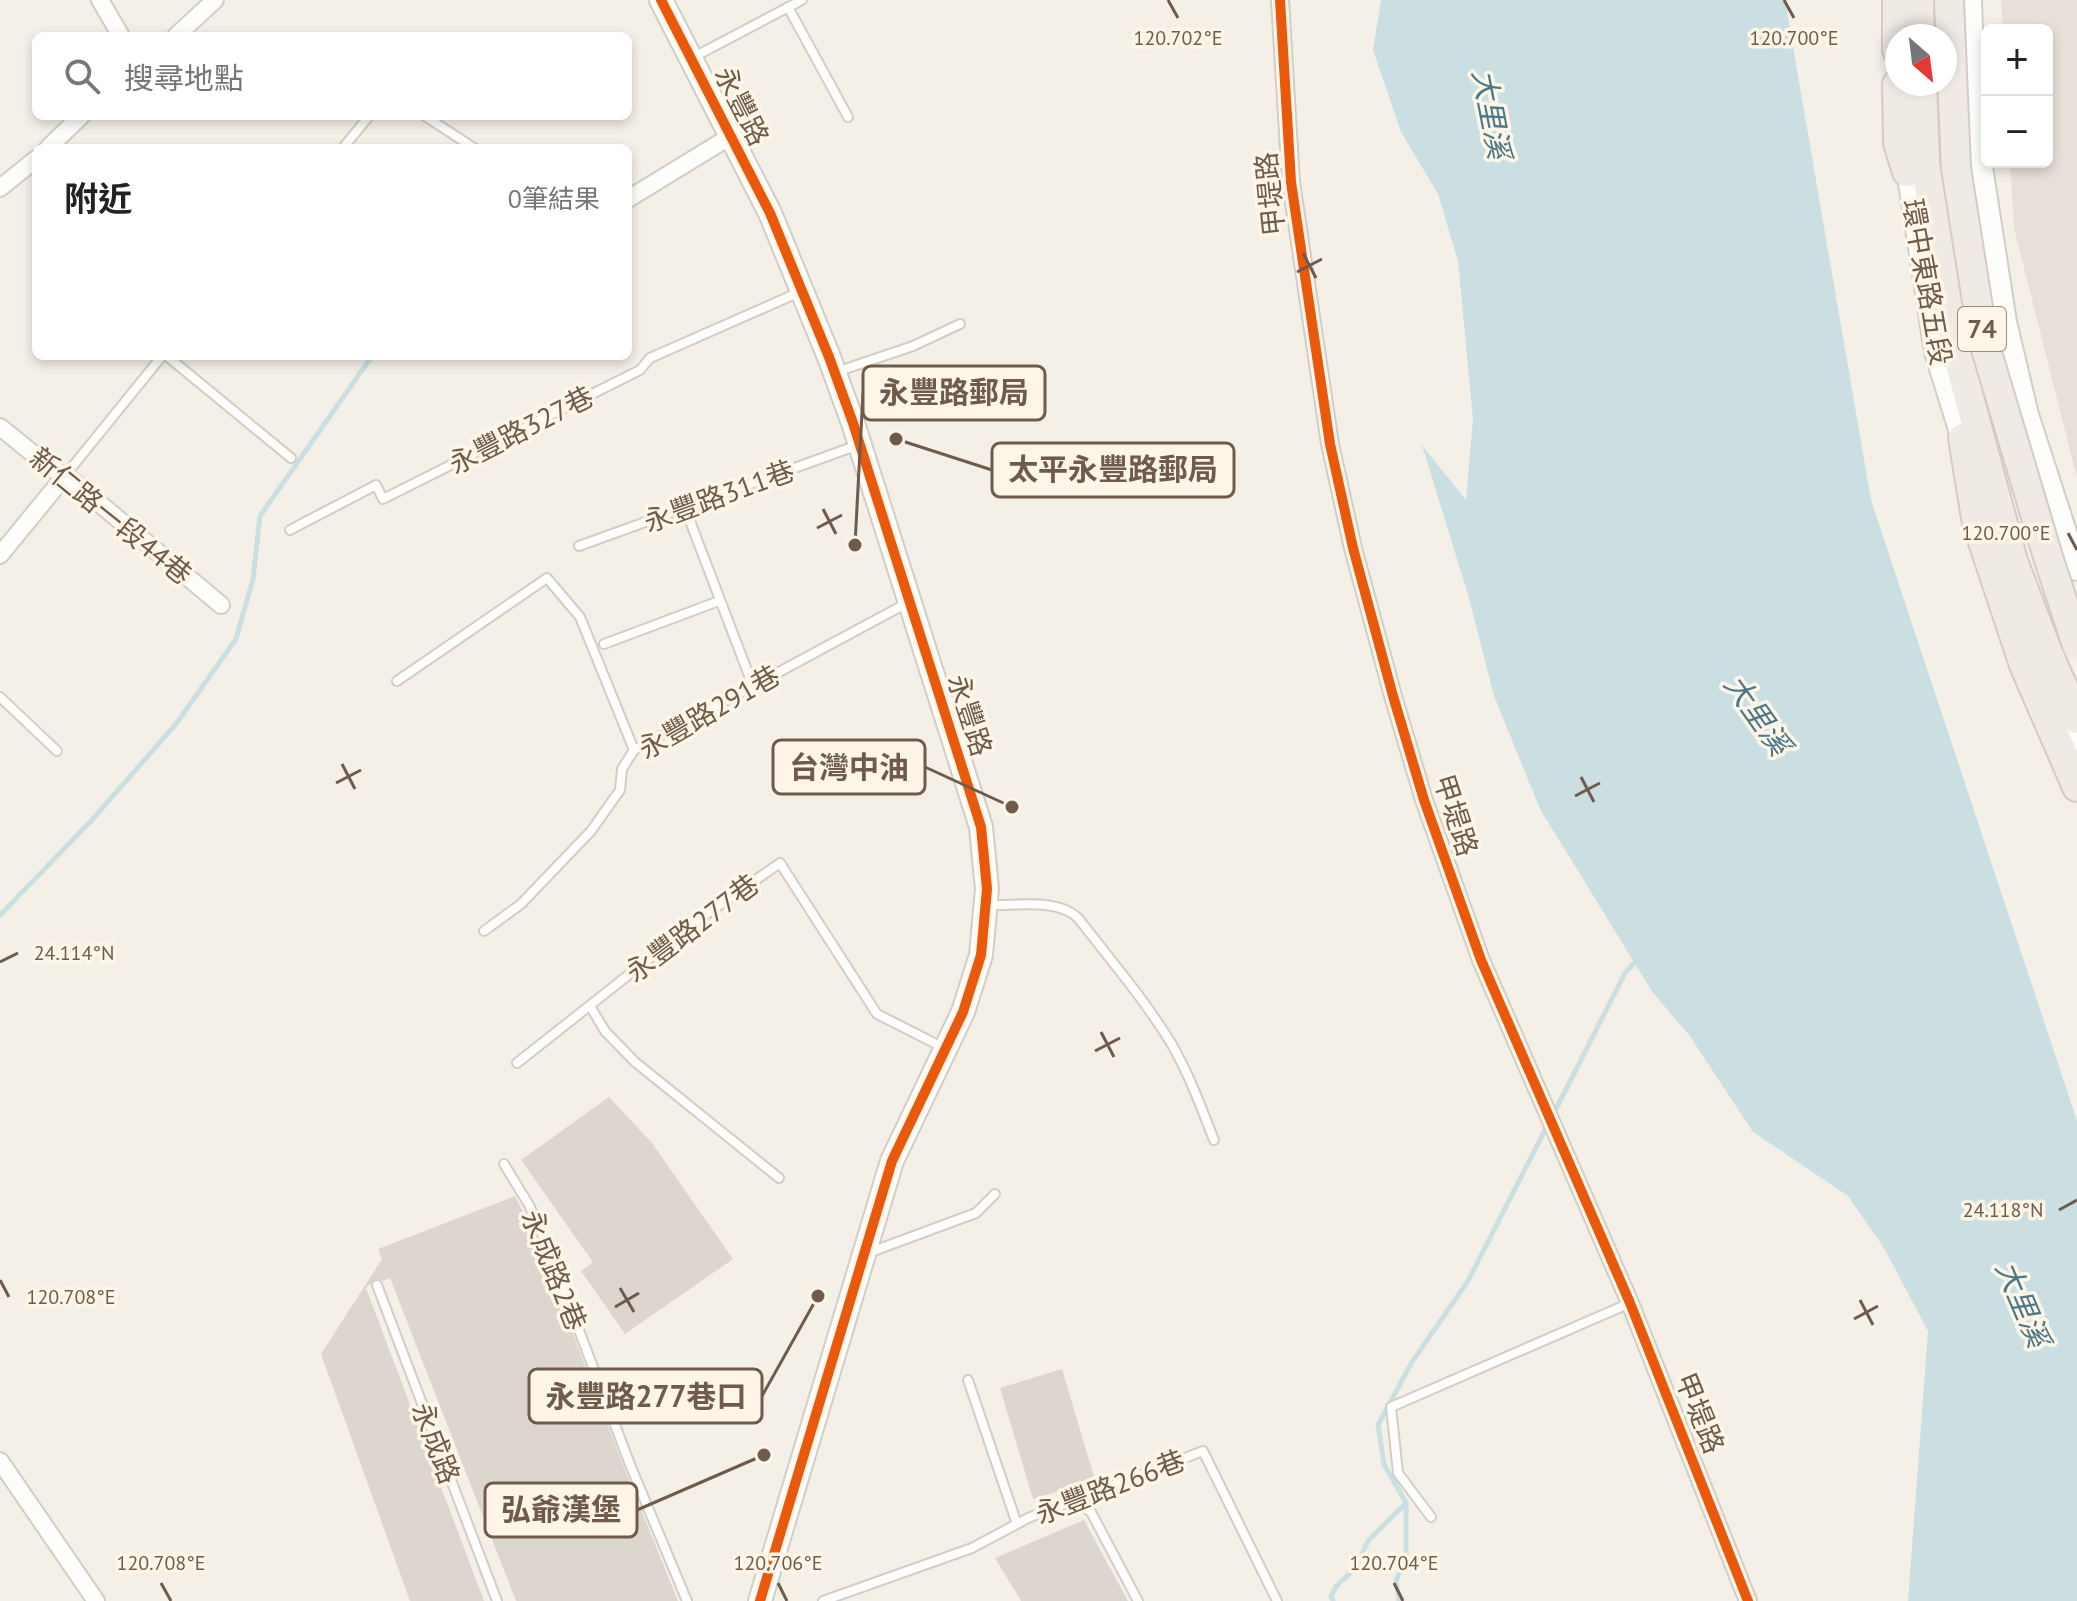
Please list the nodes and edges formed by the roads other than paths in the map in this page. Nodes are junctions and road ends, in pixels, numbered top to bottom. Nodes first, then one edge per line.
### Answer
1 (100, 0) edge
2 (215, 0) edge
3 (661, 0) edge
4 (802, 0) edge
5 (1280, 0) edge
6 (1897, 0) edge
7 (1908, 0) edge
8 (1919, 0) edge
9 (1949, 0) edge
10 (1970, 0) edge
11 (788, 7) junction
12 (1897, 24) edge
13 (1907, 24) edge
14 (1920, 24) edge
15 (1970, 31) junction
16 (119, 32) edge
17 (180, 32) edge
18 (1957, 52) edge
19 (691, 59) junction
20 (1957, 74) edge
21 (1973, 90) junction
22 (1908, 96) edge
23 (1912, 96) edge
24 (848, 117) dead end
25 (77, 120) edge
26 (366, 120) edge
27 (431, 120) edge
28 (731, 136) junction
29 (52, 144) edge
30 (346, 144) edge
31 (468, 144) edge
32 (32, 162) edge
33 (1907, 172) joint
34 (0, 188) edge
35 (632, 197) edge
36 (802, 290) junction
37 (960, 324) dead end
38 (161, 360) edge
39 (169, 360) edge
40 (835, 373) junction
41 (0, 427) edge
42 (1963, 438) junction
43 (859, 444) junction
44 (291, 458) dead end
45 (64, 477) junction
46 (685, 508) junction
47 (290, 530) dead end
48 (579, 546) dead end
49 (0, 555) edge
50 (2077, 569) edge
51 (719, 601) junction
52 (909, 602) junction
53 (221, 605) dead end
54 (604, 644) dead end
55 (2077, 645) edge
56 (397, 681) dead end
57 (753, 686) junction
58 (0, 697) edge
59 (2077, 719) edge
60 (2077, 744) edge
61 (634, 750) junction
62 (57, 751) dead end
63 (2077, 787) edge
64 (987, 905) junction
65 (484, 931) dead end
66 (590, 1006) junction
67 (945, 1048) junction
68 (517, 1063) dead end
69 (1214, 1140) dead end
70 (504, 1164) dead end
71 (779, 1178) dead end
72 (995, 1194) dead end
73 (863, 1254) junction
74 (377, 1285) dead end
75 (1630, 1303) junction
76 (968, 1380) dead end
77 (0, 1461) edge
78 (1074, 1501) junction
79 (1431, 1517) dead end
80 (1017, 1524) junction
81 (96, 1601) edge
82 (497, 1601) edge
83 (687, 1601) edge
84 (760, 1601) edge
85 (823, 1601) edge
86 (1138, 1601) edge
87 (1277, 1601) edge
88 (1748, 1601) edge

1 - 16 street
2 - 17 street
3 - 19 street, 永豐路
4 - 11 lane
5 - 75 street, 甲堤路
6 - 12 highway
7 - 13 street
8 - 14 highway
9 - 55 highway, 74, bridge
10 - 15 street
11 - 19 lane
11 - 24 lane
15 - 18 street
15 - 21 street
19 - 28 street, 永豐路
20 - 21 street
21 - 50 street
22 - 33 highway
23 - 59 highway, 74
25 - 29 street
26 - 30 lane
27 - 31 lane
28 - 35 street
28 - 36 street, 永豐路
32 - 34 street
33 - 42 street, 環中東路五段
36 - 40 street, 永豐路
36 - 47 lane, 永豐路327巷
37 - 40 lane
38 - 45 lane
39 - 44 lane
40 - 43 street, 永豐路
41 - 45 street, 新仁路一段44巷
42 - 60 street, 環中東路五段
42 - 63 highway
43 - 46 lane, 永豐路311巷
43 - 52 street, 永豐路
45 - 49 street
45 - 53 street, 新仁路一段44巷
46 - 48 lane, 永豐路311巷
46 - 51 lane
51 - 54 lane
51 - 57 lane
52 - 57 lane, 永豐路291巷
52 - 64 street, 永豐路
56 - 61 lane
57 - 61 lane, 永豐路291巷
58 - 62 lane
61 - 65 lane, 永豐路291巷
64 - 67 street, 永豐路
64 - 69 lane
66 - 67 lane, 永豐路277巷
66 - 68 lane, 永豐路277巷
66 - 71 lane
67 - 73 street, 永豐路
70 - 83 lane, 永成路2巷
72 - 73 lane
73 - 84 street, 永豐路
74 - 82 lane, 永成路
75 - 79 lane
75 - 88 street, 甲堤路
76 - 80 lane, 永豐路266巷
77 - 81 street
78 - 80 lane, 永豐路266巷
78 - 86 lane
78 - 87 lane, 永豐路266巷
80 - 85 lane, 永豐路266巷

